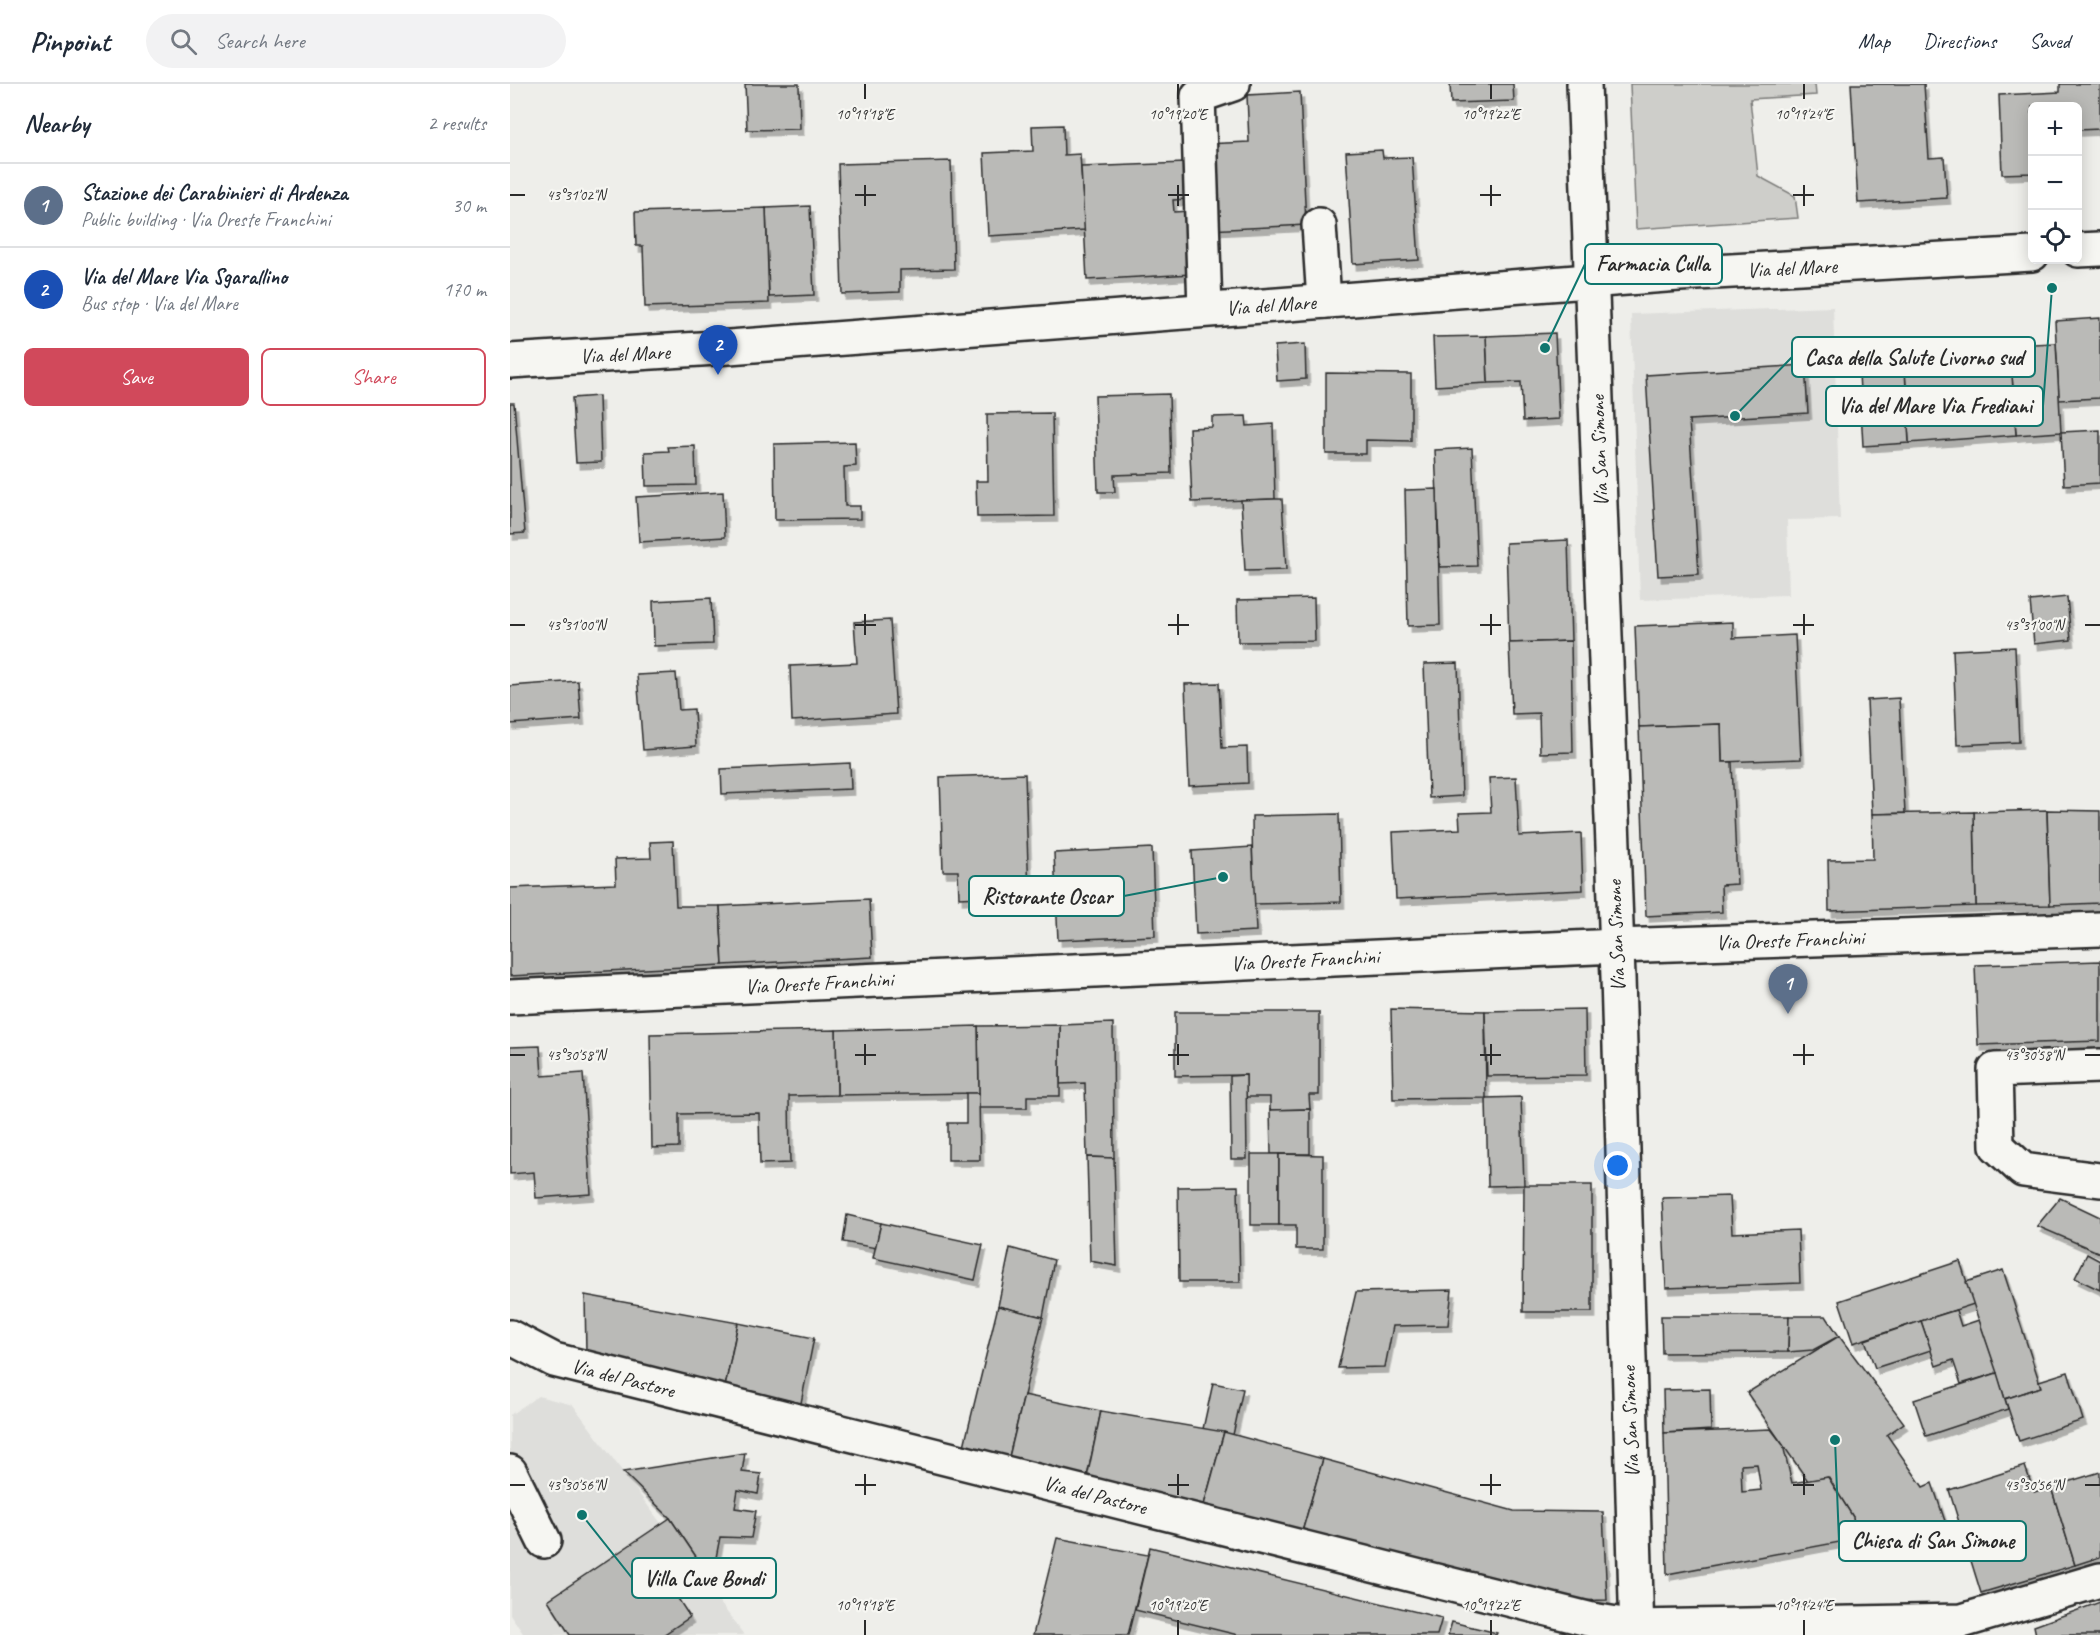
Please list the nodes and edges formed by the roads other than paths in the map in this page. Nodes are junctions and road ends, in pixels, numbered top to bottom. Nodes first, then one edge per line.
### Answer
1 (1233, 84) edge
2 (1584, 84) edge
3 (1319, 225) dead end
4 (2100, 249) edge
5 (2082, 250) edge
6 (2028, 254) edge
7 (1592, 281) junction
8 (1324, 301) junction
9 (1205, 309) junction
10 (510, 361) edge
11 (2100, 929) edge
12 (1617, 946) junction
13 (510, 997) edge
14 (2100, 1066) edge
15 (2100, 1180) edge
16 (510, 1337) edge
17 (510, 1472) edge
18 (544, 1541) dead end
19 (2100, 1580) edge
20 (1589, 1627) edge
21 (1637, 1631) edge

1 - 9 street
2 - 7 street, Via San Simone
3 - 8 street
4 - 5 street
6 - 7 street, Via del Mare
7 - 8 street, Via del Mare
7 - 12 street, Via San Simone
8 - 9 street, Via del Mare
9 - 10 street, Via del Mare
11 - 12 street, Via Oreste Franchini
12 - 13 street, Via Oreste Franchini
12 - 21 street, Via San Simone
14 - 15 street
16 - 20 street, Via del Pastore
17 - 18 street
19 - 21 street, Via del Pastore
20 - 21 street, Via del Pastore

